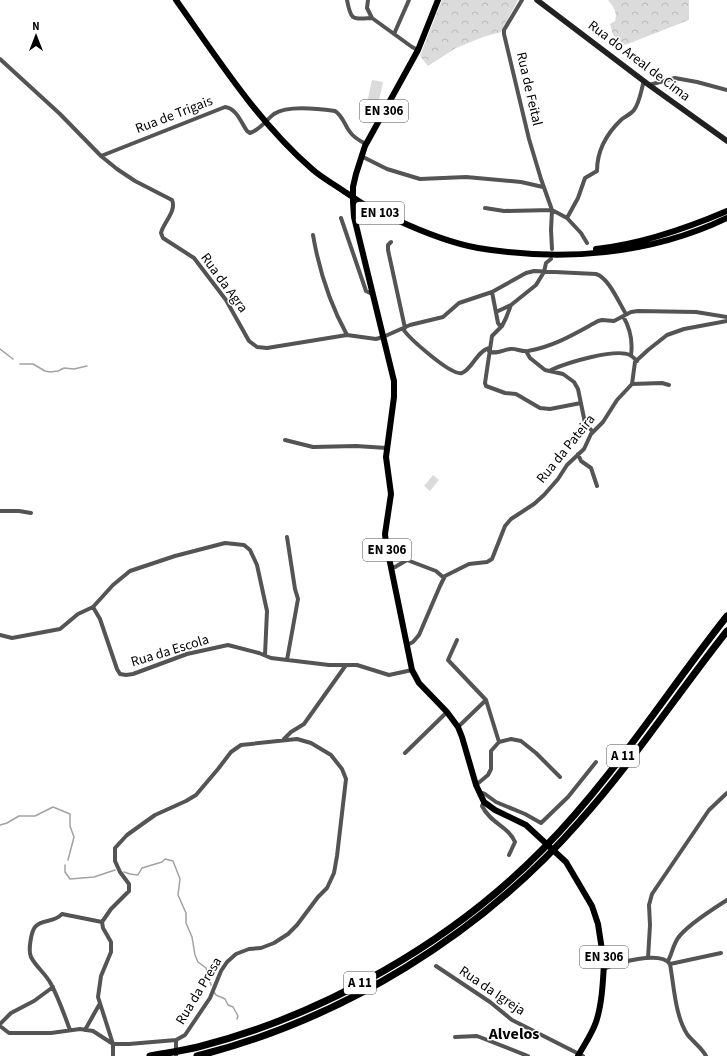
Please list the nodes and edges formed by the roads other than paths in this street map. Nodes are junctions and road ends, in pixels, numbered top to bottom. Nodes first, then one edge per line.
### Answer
1 (176, 0) edge
2 (347, 0) edge
3 (368, 0) edge
4 (409, 0) edge
5 (438, 0) edge
6 (522, 0) edge
7 (538, 0) edge
8 (372, 18) junction
9 (394, 34) junction
10 (418, 50) junction
11 (0, 59) edge
12 (646, 83) junction
13 (727, 90) edge
14 (727, 141) edge
15 (366, 144) junction
16 (101, 156) junction
17 (361, 156) junction
18 (544, 187) junction
19 (485, 208) dead end
20 (552, 210) junction
21 (727, 211) edge
22 (341, 218) dead end
23 (567, 218) junction
24 (727, 218) edge
25 (313, 235) dead end
26 (391, 242) dead end
27 (587, 243) dead end
28 (552, 249) dead end
29 (541, 254) junction
30 (551, 260) dead end
31 (544, 272) junction
32 (492, 292) junction
33 (372, 294) junction
34 (511, 305) junction
35 (496, 312) junction
36 (624, 315) junction
37 (727, 317) edge
38 (727, 321) edge
39 (501, 327) junction
40 (404, 328) junction
41 (347, 335) junction
42 (383, 337) junction
43 (489, 350) junction
44 (526, 351) junction
45 (631, 355) junction
46 (637, 361) junction
47 (551, 370) junction
48 (632, 384) junction
49 (669, 385) dead end
50 (581, 402) junction
51 (592, 432) junction
52 (286, 440) dead end
53 (387, 448) junction
54 (578, 454) junction
55 (597, 486) dead end
56 (0, 511) edge
57 (31, 513) dead end
58 (287, 537) dead end
59 (391, 568) junction
60 (444, 578) junction
61 (93, 607) junction
62 (727, 616) edge
63 (727, 632) edge
64 (0, 635) edge
65 (457, 640) dead end
66 (407, 645) junction
67 (265, 656) junction
68 (287, 660) junction
69 (346, 665) junction
70 (412, 670) junction
71 (486, 700) junction
72 (447, 712) junction
73 (458, 727) junction
74 (284, 739) junction
75 (499, 742) junction
76 (405, 753) dead end
77 (596, 762) dead end
78 (560, 777) dead end
79 (476, 785) junction
80 (479, 792) junction
81 (727, 793) edge
82 (484, 802) junction
83 (509, 856) dead end
84 (727, 900) edge
85 (102, 922) junction
86 (721, 953) dead end
87 (648, 958) junction
88 (604, 959) junction
89 (618, 963) junction
90 (669, 963) junction
91 (436, 966) dead end
92 (604, 969) junction
93 (53, 987) junction
94 (100, 1005) junction
95 (0, 1025) edge
96 (70, 1030) junction
97 (85, 1030) junction
98 (455, 1037) dead end
99 (176, 1040) junction
100 (113, 1044) junction
101 (580, 1055) edge
102 (113, 1056) edge
103 (150, 1056) edge
104 (176, 1056) edge
105 (198, 1056) edge
106 (528, 1056) edge
107 (706, 1056) edge

1 - 29 main road, EN 103
2 - 8 street
3 - 8 street
4 - 9 street
5 - 10 main road, EN 306
6 - 18 street, Rua de Feital
7 - 12 main road, Rua do Areal de Cima
8 - 9 street
9 - 10 street
10 - 15 main road, EN 306
11 - 16 street
12 - 13 street
12 - 14 main road, Rua do Areal de Cima
12 - 23 street
15 - 16 street, Rua de Trigais
15 - 17 main road, EN 306
16 - 41 street, Rua da Agra
17 - 18 street
17 - 33 main road, EN 306
18 - 20 street, Rua de Feital
19 - 20 street
20 - 23 street
20 - 28 street, Rua de Feital
21 - 29 main road, EN 103
22 - 33 street
23 - 27 street
24 - 29 main road, EN 103
25 - 41 street
26 - 40 street
30 - 31 street
31 - 32 street
31 - 34 street
31 - 36 street
32 - 35 street
32 - 40 street
33 - 42 main road, EN 306
34 - 35 street
34 - 39 street
35 - 39 street
36 - 37 street
36 - 44 street
36 - 45 street
38 - 46 street
39 - 43 street
40 - 42 street
40 - 43 street
41 - 42 street, Rua da Agra
42 - 53 main road, EN 306
43 - 44 street
43 - 50 street
44 - 47 street
45 - 46 street
45 - 47 street
46 - 48 street
47 - 50 street
48 - 49 street
48 - 51 street, Rua da Pateira
50 - 51 street
51 - 54 street, Rua da Pateira
52 - 53 street
53 - 59 main road, EN 306
54 - 55 street
54 - 60 street, Rua da Pateira
56 - 57 street
58 - 68 street
59 - 60 street
59 - 66 main road, EN 306
60 - 66 street
61 - 64 street
61 - 67 street, Rua da Escola
61 - 67 street
62 - 103 highway, A 11
63 - 105 highway, A 11
65 - 71 street
66 - 70 main road, EN 306
67 - 68 street, Rua da Escola
68 - 69 street, Rua da Escola
69 - 70 street, Rua da Escola
69 - 74 street
70 - 72 main road, EN 306
71 - 73 street
71 - 75 street
72 - 73 main road, EN 306
72 - 76 street
73 - 79 main road, EN 306
74 - 85 street, Rua da Presa
74 - 99 street, Rua da Presa
75 - 78 street
75 - 79 street
77 - 80 street
79 - 80 main road, EN 306
80 - 82 main road, EN 306
81 - 87 street
82 - 83 street
82 - 88 main road, EN 306
84 - 90 street
85 - 93 street
85 - 94 street
86 - 90 street
87 - 89 street
87 - 90 street
88 - 89 street
88 - 92 main road, EN 306
89 - 92 street
90 - 107 street
91 - 101 street, Rua da Igreja
92 - 101 main road, EN 306
93 - 95 street
93 - 96 street
94 - 97 street
94 - 100 street
95 - 96 street
96 - 97 street
97 - 100 street
98 - 106 street
99 - 100 street, Rua da Presa
99 - 104 street
100 - 102 street

